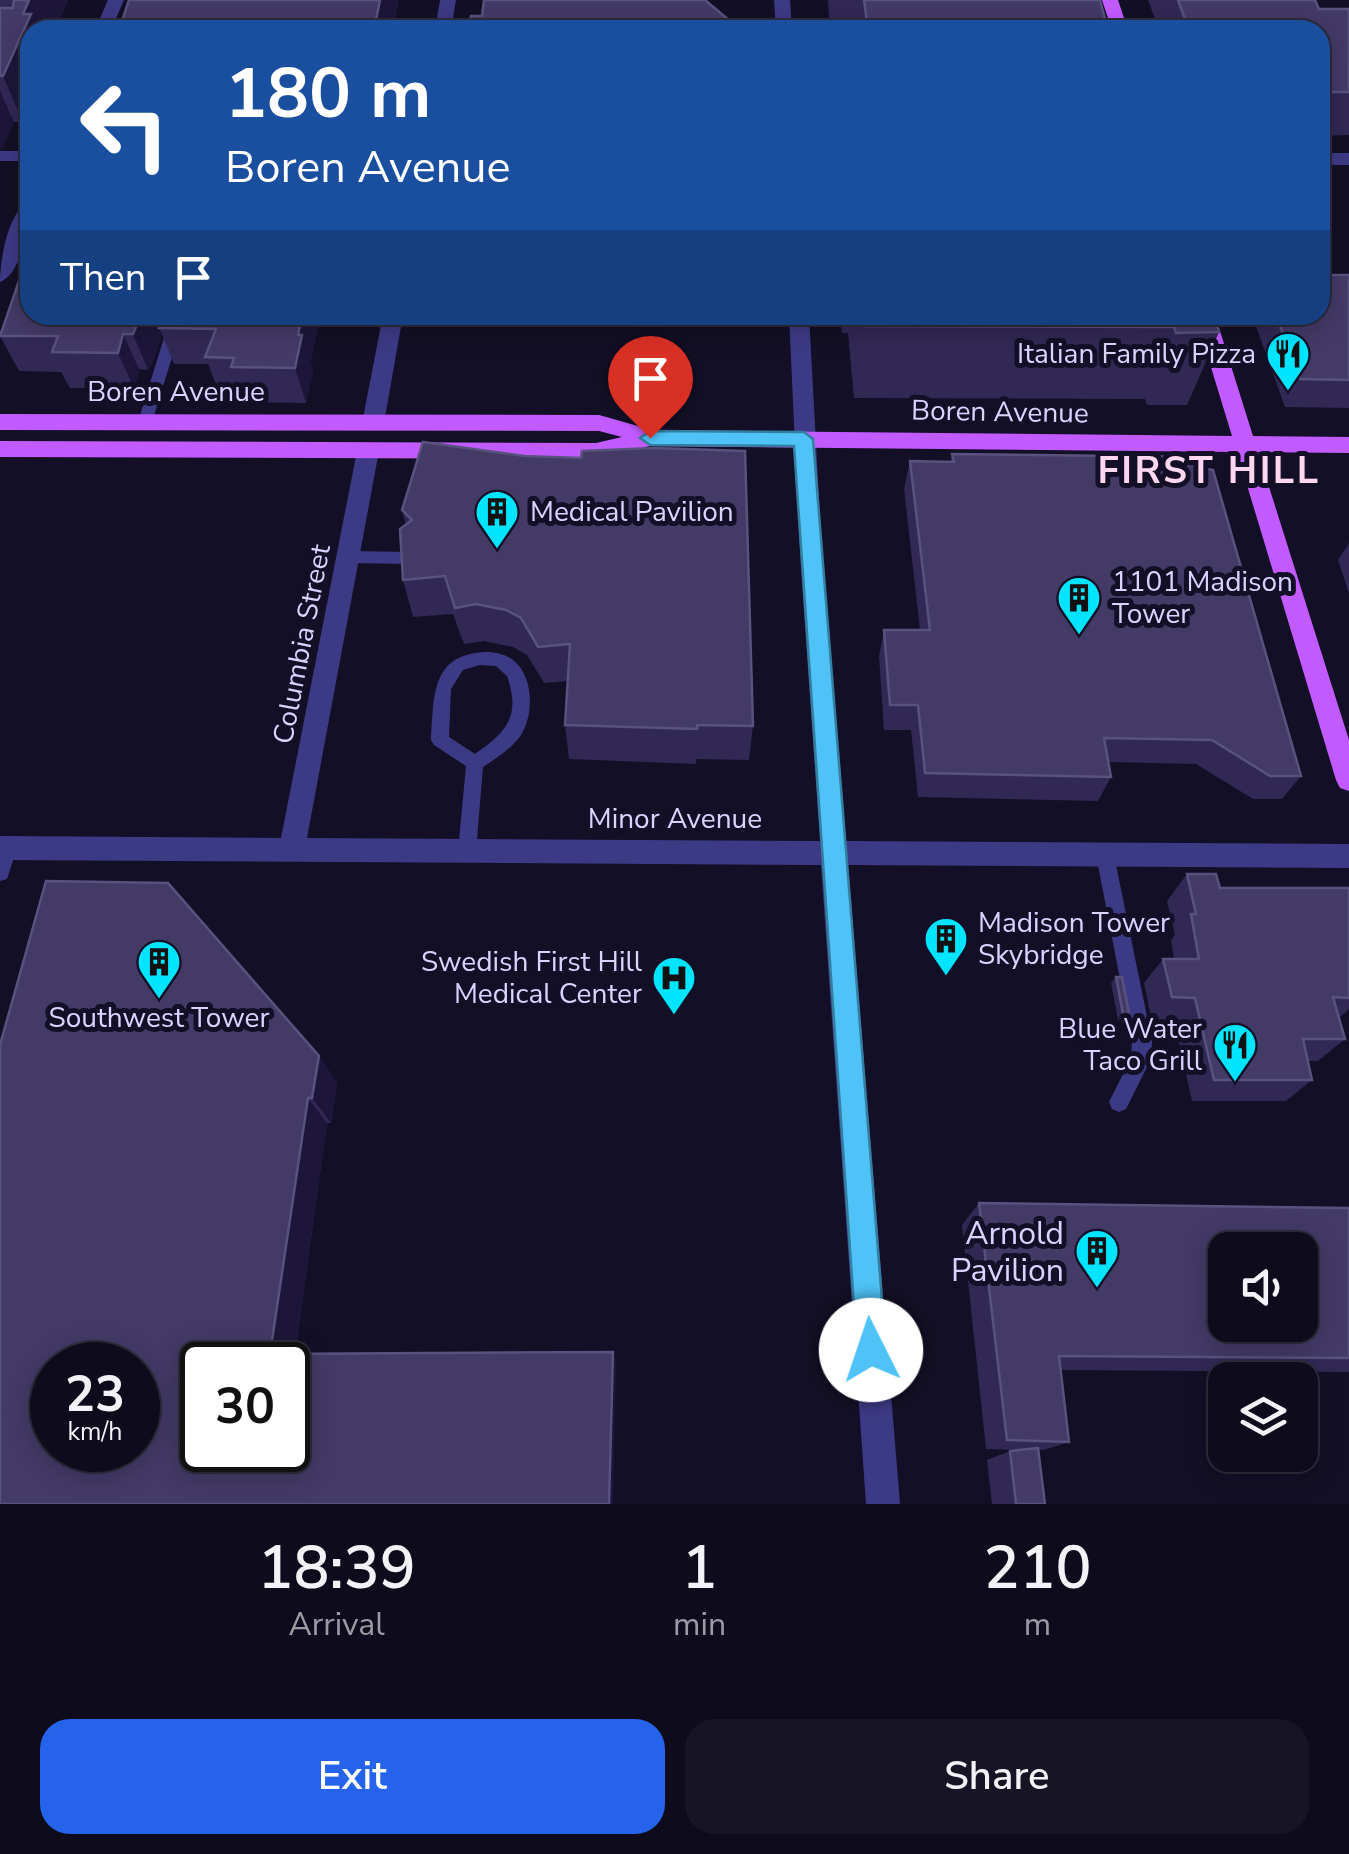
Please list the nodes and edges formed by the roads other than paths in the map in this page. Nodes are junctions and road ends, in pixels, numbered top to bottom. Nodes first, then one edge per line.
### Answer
1 (20, 230) edge
2 (0, 276) edge
3 (175, 325) edge
4 (391, 325) edge
5 (799, 325) edge
6 (1210, 325) edge
7 (0, 422) edge
8 (145, 422) junction
9 (373, 423) junction
10 (650, 438) junction
11 (804, 439) junction
12 (1244, 445) junction
13 (1349, 445) edge
14 (0, 449) edge
15 (368, 450) junction
16 (350, 557) junction
17 (410, 558) edge
18 (474, 763) junction
19 (1349, 780) edge
20 (292, 848) junction
21 (467, 850) junction
22 (833, 852) junction
23 (1105, 855) junction
24 (1349, 856) edge
25 (3, 857) edge
26 (1119, 1102) dead end
27 (884, 1504) edge

1 - 2 street
3 - 8 lane
4 - 9 street
5 - 11 street
6 - 12 main road
7 - 8 main road, Boren Avenue
8 - 9 main road, Boren Avenue
9 - 10 main road, Boren Avenue
10 - 11 main road, Boren Avenue
10 - 15 main road, Boren Avenue
11 - 12 main road, Boren Avenue
11 - 22 street
12 - 13 main road, Boren Avenue
12 - 19 main road
14 - 15 main road, Boren Avenue
15 - 16 street, Columbia Street
16 - 17 lane
16 - 20 street, Columbia Street
18 - 18 lane
18 - 21 lane
20 - 21 street, Minor Avenue
20 - 25 street, Minor Avenue
21 - 22 street, Minor Avenue
22 - 23 street, Minor Avenue
22 - 27 street
23 - 24 street, Minor Avenue
23 - 26 lane

